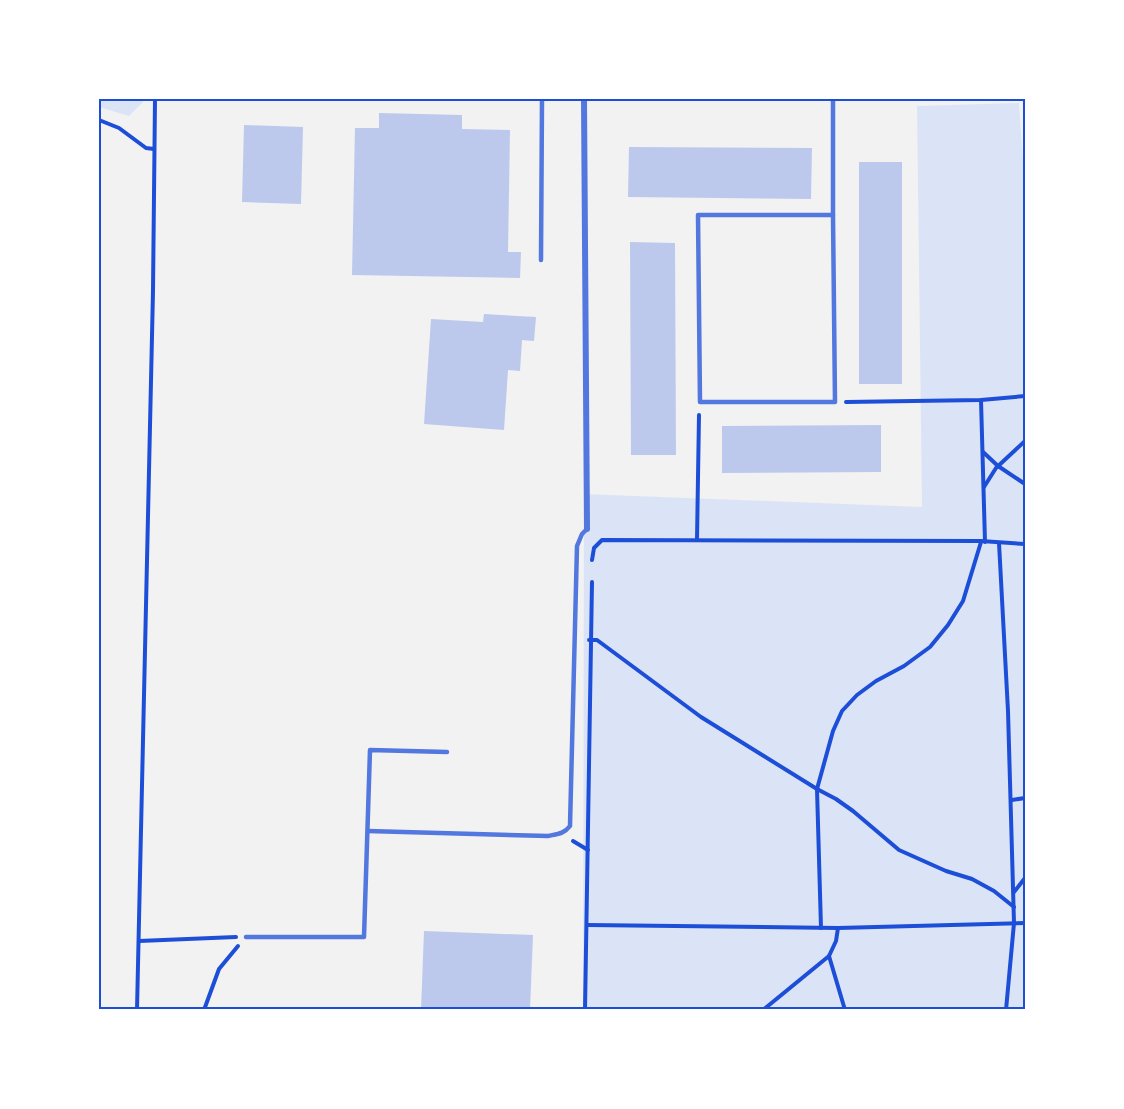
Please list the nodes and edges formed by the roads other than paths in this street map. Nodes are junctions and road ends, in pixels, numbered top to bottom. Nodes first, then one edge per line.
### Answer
1 (542, 99) edge
2 (584, 99) edge
3 (833, 99) edge
4 (833, 216) junction
5 (541, 260) dead end
6 (587, 529) joint
7 (447, 752) dead end
8 (368, 831) junction
9 (246, 937) road end

1 - 5 lane
2 - 6 street
3 - 4 lane
4 - 4 lane
6 - 8 lane
7 - 8 lane
8 - 9 lane

